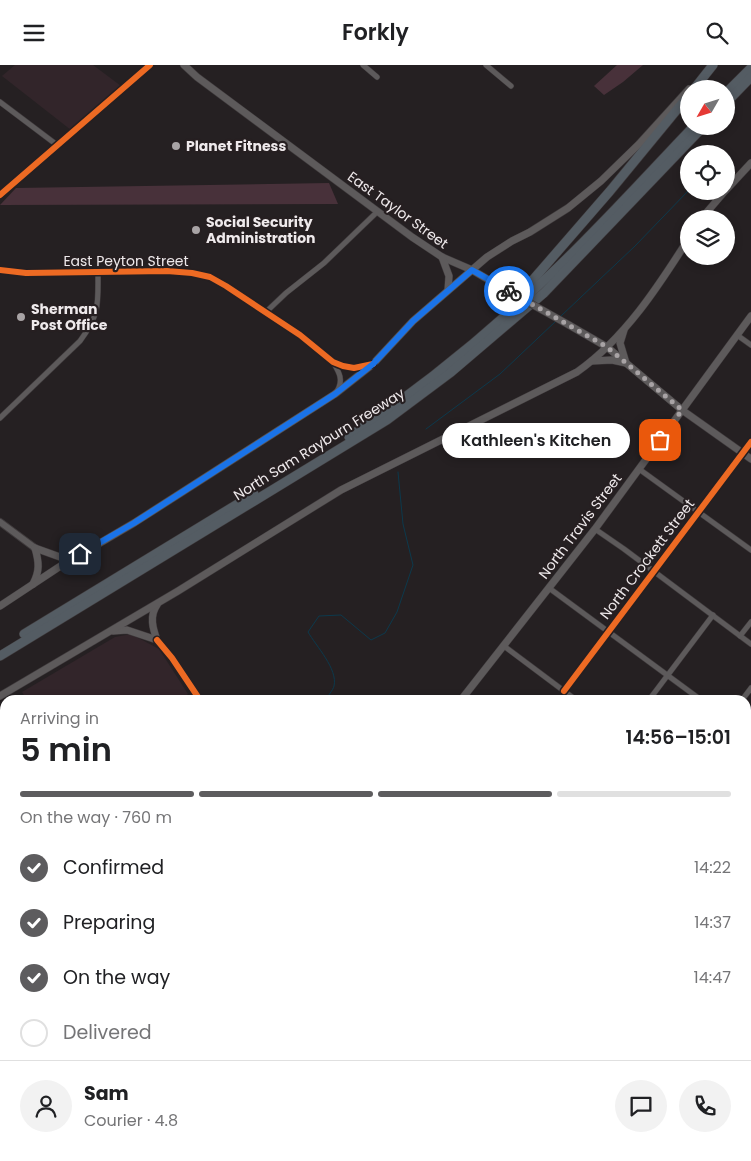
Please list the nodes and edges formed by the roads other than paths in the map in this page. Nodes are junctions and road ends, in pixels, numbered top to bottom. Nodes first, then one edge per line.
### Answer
1 (150, 65) edge
2 (184, 65) edge
3 (363, 65) edge
4 (486, 65) edge
5 (713, 65) edge
6 (751, 68) edge
7 (377, 77) dead end
8 (751, 77) edge
9 (698, 80) edge
10 (701, 80) edge
11 (735, 84) edge
12 (511, 86) dead end
13 (735, 94) edge
14 (680, 98) edge
15 (0, 102) edge
16 (680, 106) edge
17 (685, 135) edge
18 (695, 135) edge
19 (57, 145) junction
20 (751, 163) edge
21 (735, 181) edge
22 (0, 195) edge
23 (718, 200) edge
24 (709, 210) edge
25 (378, 211) junction
26 (680, 252) edge
27 (442, 257) junction
28 (0, 270) edge
29 (472, 270) junction
30 (98, 272) junction
31 (448, 290) junction
32 (266, 312) junction
33 (751, 316) edge
34 (492, 328) junction
35 (624, 328) junction
36 (737, 335) junction
37 (751, 345) edge
38 (607, 347) junction
39 (592, 361) junction
40 (333, 362) junction
41 (626, 363) junction
42 (373, 364) junction
43 (335, 394) junction
44 (682, 410) junction
45 (0, 418) edge
46 (751, 442) edge
47 (743, 453) junction
48 (751, 459) edge
49 (639, 469) junction
50 (698, 512) junction
51 (0, 522) edge
52 (594, 529) junction
53 (35, 548) junction
54 (751, 550) edge
55 (80, 554) junction
56 (654, 571) junction
57 (32, 585) junction
58 (549, 588) junction
59 (159, 602) junction
60 (0, 606) edge
61 (713, 615) junction
62 (751, 622) edge
63 (609, 631) junction
64 (105, 633) junction
65 (740, 636) junction
66 (157, 641) junction
67 (751, 644) edge
68 (504, 647) junction
69 (0, 649) edge
70 (0, 655) edge
71 (668, 675) junction
72 (564, 691) junction
73 (2, 695) edge
74 (197, 695) edge
75 (464, 695) edge
76 (569, 695) edge
77 (654, 695) edge
78 (694, 695) edge

1 - 19 street
2 - 25 main road, East Taylor Street
3 - 7 street
4 - 12 street
5 - 9 main road
5 - 10 highway
6 - 11 highway
8 - 13 highway
14 - 29 main road
15 - 19 street
16 - 34 highway
17 - 34 highway, North Sam Rayburn Freeway
18 - 70 highway, North Sam Rayburn Freeway
19 - 22 street
20 - 21 main road
23 - 24 main road
25 - 27 main road, East Taylor Street
25 - 32 street
26 - 35 main road
27 - 29 main road, East Taylor Street
27 - 31 main road
28 - 30 street, East Peyton Street
29 - 31 main road
29 - 38 main road, East Taylor Street, bridge
30 - 32 street, East Peyton Street
30 - 45 street
31 - 42 main road
32 - 40 street, East Peyton Street
33 - 36 main road, North Travis Street
34 - 69 highway, North Sam Rayburn Freeway
35 - 38 main road
35 - 41 main road
36 - 37 street
36 - 44 main road, North Travis Street
38 - 39 main road
38 - 41 main road, East Taylor Street
39 - 41 main road
39 - 59 main road
40 - 42 street, East Peyton Street
40 - 43 street
41 - 44 main road, East Taylor Street
42 - 43 main road
43 - 55 main road
44 - 47 main road, East Taylor Street
44 - 49 main road, North Travis Street
46 - 47 street, North Crockett Street
47 - 48 main road, East Taylor Street
47 - 50 street, North Crockett Street
49 - 50 street
49 - 52 main road, North Travis Street
50 - 54 street
50 - 56 street, North Crockett Street
51 - 53 street
52 - 56 street
52 - 58 main road, North Travis Street
53 - 55 main road
53 - 57 main road
55 - 57 main road
56 - 61 street
56 - 63 street, North Crockett Street
57 - 60 main road
58 - 63 street
58 - 68 main road, North Travis Street
59 - 64 main road
59 - 66 main road
61 - 65 street
61 - 71 street
62 - 65 street
63 - 71 street
63 - 72 street, North Crockett Street
64 - 66 main road
64 - 73 main road
65 - 67 street
66 - 74 street
68 - 72 street
68 - 75 main road, North Travis Street
71 - 77 street
71 - 78 street
72 - 76 street

